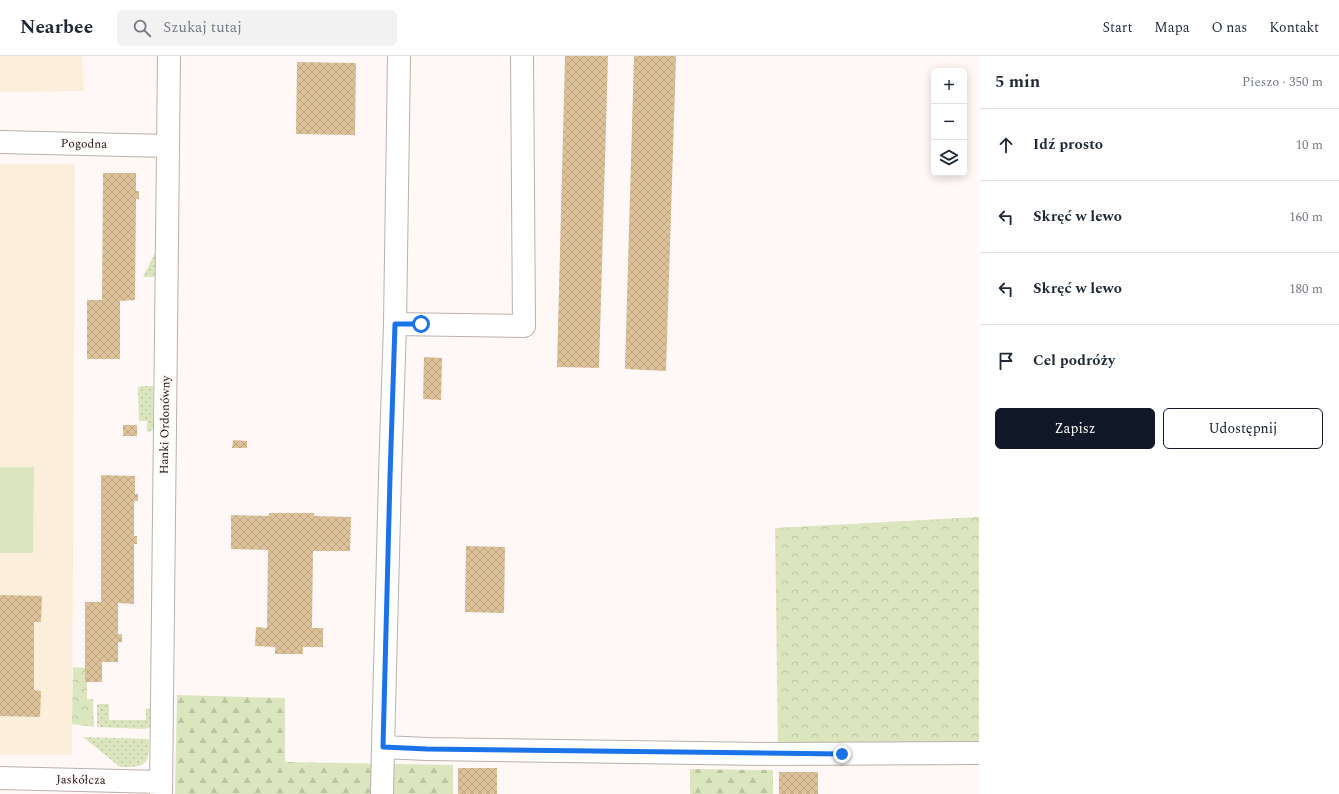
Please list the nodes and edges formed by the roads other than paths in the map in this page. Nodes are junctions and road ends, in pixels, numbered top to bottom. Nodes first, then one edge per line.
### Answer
1 (169, 56) edge
2 (399, 56) edge
3 (522, 56) edge
4 (0, 142) edge
5 (168, 146) junction
6 (395, 324) junction
7 (383, 747) junction
8 (979, 753) edge
9 (0, 778) edge
10 (161, 788) edge
11 (382, 794) edge

1 - 5 street, Hanki Ordonówny
2 - 6 street
3 - 6 street
4 - 5 street, Pogodna
5 - 10 street, Hanki Ordonówny
6 - 7 street
7 - 8 street
7 - 11 street
9 - 10 street, Jaskółcza

